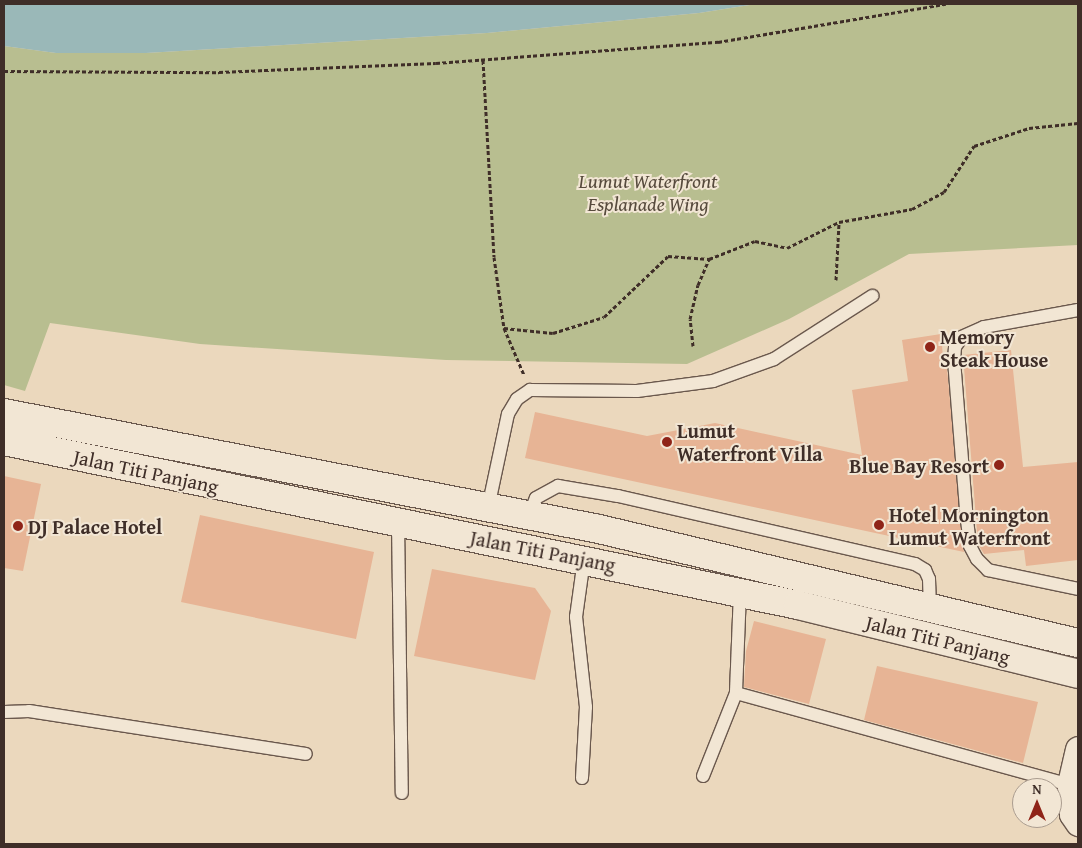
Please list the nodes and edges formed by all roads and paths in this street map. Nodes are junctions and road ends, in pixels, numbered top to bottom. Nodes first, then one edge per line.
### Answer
1 (946, 4) edge
2 (483, 60) junction
3 (4, 71) edge
4 (1078, 124) edge
5 (839, 222) junction
6 (709, 259) junction
7 (836, 280) dead end
8 (872, 296) dead end
9 (1078, 310) edge
10 (504, 328) junction
11 (693, 346) dead end
12 (530, 390) junction
13 (4, 413) edge
14 (4, 441) edge
15 (404, 492) junction
16 (488, 508) junction
17 (529, 516) junction
18 (398, 522) junction
19 (584, 559) junction
20 (1078, 589) edge
21 (740, 592) junction
22 (930, 607) junction
23 (1068, 640) edge
24 (1051, 667) junction
25 (1078, 674) edge
26 (736, 693) junction
27 (4, 712) edge
28 (1078, 749) edge
29 (306, 754) dead end
30 (703, 776) dead end
31 (582, 778) dead end
32 (1070, 785) junction
33 (402, 793) dead end
34 (1078, 823) edge

1 - 2 path
2 - 3 path
2 - 10 path
4 - 5 path
5 - 6 path
5 - 7 path
6 - 10 path
6 - 11 path
8 - 12 lane
9 - 20 lane
10 - 12 path
12 - 16 lane
13 - 15 street, Jalan Titi Panjang
14 - 18 street, Jalan Titi Panjang
15 - 16 street, Jalan Titi Panjang
15 - 18 street
16 - 17 street, Jalan Titi Panjang
17 - 22 street, Jalan Titi Panjang
17 - 22 lane
18 - 19 street, Jalan Titi Panjang
18 - 33 lane
19 - 21 street, Jalan Titi Panjang
19 - 31 lane
21 - 24 street, Jalan Titi Panjang
21 - 26 lane
22 - 23 street, Jalan Titi Panjang
23 - 24 street
24 - 25 street, Jalan Titi Panjang
26 - 30 lane
26 - 32 lane
27 - 29 lane
28 - 32 street
32 - 34 street

